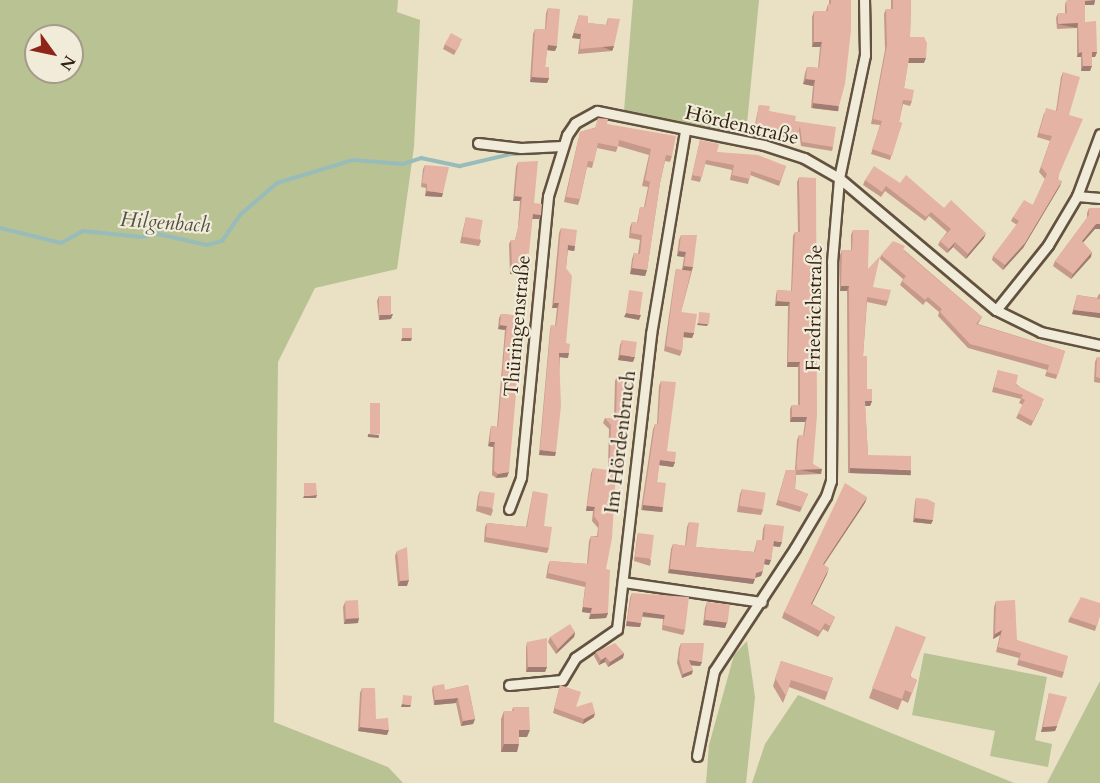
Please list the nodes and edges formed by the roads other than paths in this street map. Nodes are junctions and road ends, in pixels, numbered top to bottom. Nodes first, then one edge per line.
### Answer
1 (864, 0) edge
2 (685, 131) junction
3 (1100, 134) edge
4 (478, 143) dead end
5 (561, 146) junction
6 (839, 178) junction
7 (1077, 196) junction
8 (1100, 198) edge
9 (996, 310) junction
10 (1100, 345) edge
11 (509, 509) dead end
12 (623, 582) junction
13 (762, 602) junction
14 (509, 685) dead end
15 (696, 756) dead end

1 - 6 street, Friedrichstraße
2 - 5 street, Hördenstraße
2 - 6 street, Hördenstraße
2 - 12 street, Im Hördenbruch
3 - 7 street
4 - 5 street
5 - 11 street, Thüringenstraße
6 - 9 street, Hördenstraße
6 - 13 street, Friedrichstraße
7 - 8 street
7 - 9 street
9 - 10 street, Hördenstraße
12 - 13 street
12 - 14 street, Im Hördenbruch
13 - 15 street, Friedrichstraße

